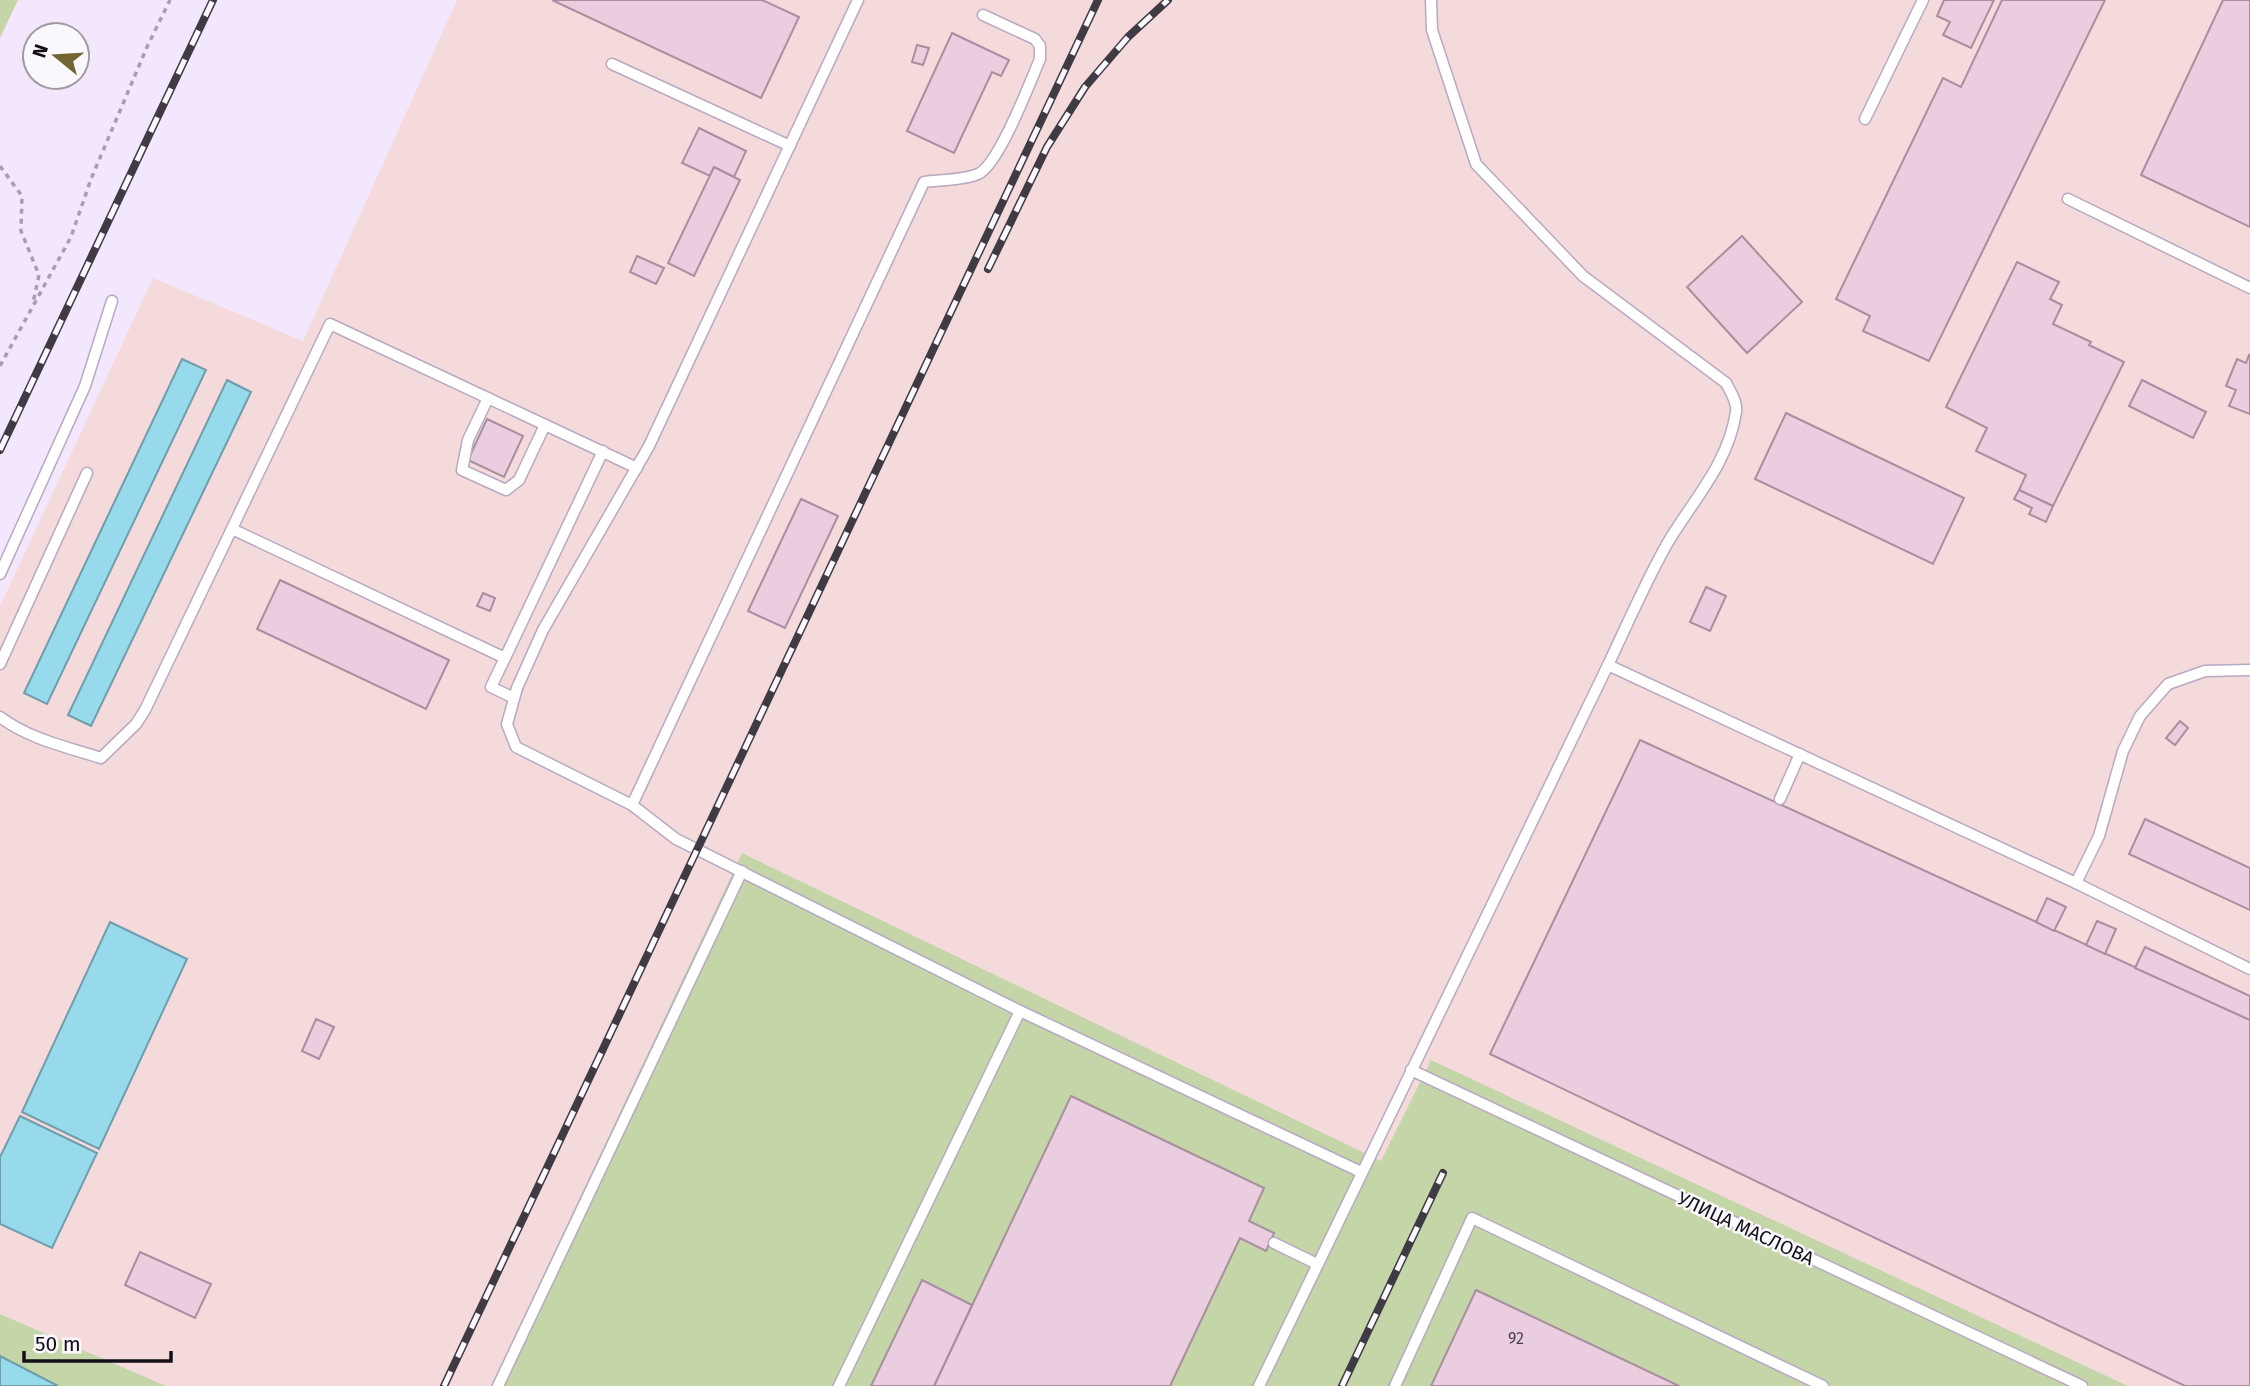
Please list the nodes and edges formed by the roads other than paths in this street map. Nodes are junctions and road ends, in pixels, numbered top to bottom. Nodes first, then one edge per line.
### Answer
1 (858, 0) edge
2 (1431, 0) edge
3 (1923, 0) edge
4 (984, 16) dead end
5 (612, 64) dead end
6 (1865, 119) dead end
7 (790, 146) junction
8 (2067, 199) dead end
9 (2250, 288) edge
10 (112, 301) dead end
11 (488, 398) junction
12 (545, 425) junction
13 (603, 452) junction
14 (637, 468) junction
15 (87, 473) dead end
16 (232, 528) junction
17 (0, 574) edge
18 (505, 658) junction
19 (0, 664) edge
20 (1608, 665) junction
21 (2250, 670) edge
22 (514, 698) junction
23 (0, 718) edge
24 (1800, 754) junction
25 (1780, 799) dead end
26 (632, 805) junction
27 (742, 871) junction
28 (2076, 883) junction
29 (2250, 969) edge
30 (1020, 1011) junction
31 (1411, 1070) junction
32 (1361, 1172) junction
33 (1274, 1243) dead end
34 (1317, 1264) junction
35 (498, 1386) edge
36 (839, 1386) edge
37 (1259, 1386) edge
38 (1395, 1386) edge
39 (1823, 1386) edge
40 (2082, 1386) edge

1 - 7 lane
2 - 20 lane
3 - 6 lane
4 - 26 lane
5 - 7 lane
7 - 14 lane
8 - 9 lane
10 - 17 lane
11 - 12 lane
11 - 12 lane
11 - 16 lane
12 - 13 lane
13 - 14 lane
13 - 18 lane
14 - 22 lane
15 - 19 lane
16 - 18 lane
16 - 23 lane
18 - 22 lane
20 - 24 lane
20 - 31 lane
21 - 28 lane
22 - 26 lane
24 - 25 lane
24 - 28 lane
26 - 27 lane
27 - 30 lane
27 - 35 lane
28 - 29 lane
30 - 32 lane
30 - 36 lane
31 - 32 lane
31 - 40 lane, УЛИЦА МАСЛОВА
32 - 34 lane
33 - 34 lane
34 - 37 lane
38 - 39 lane

